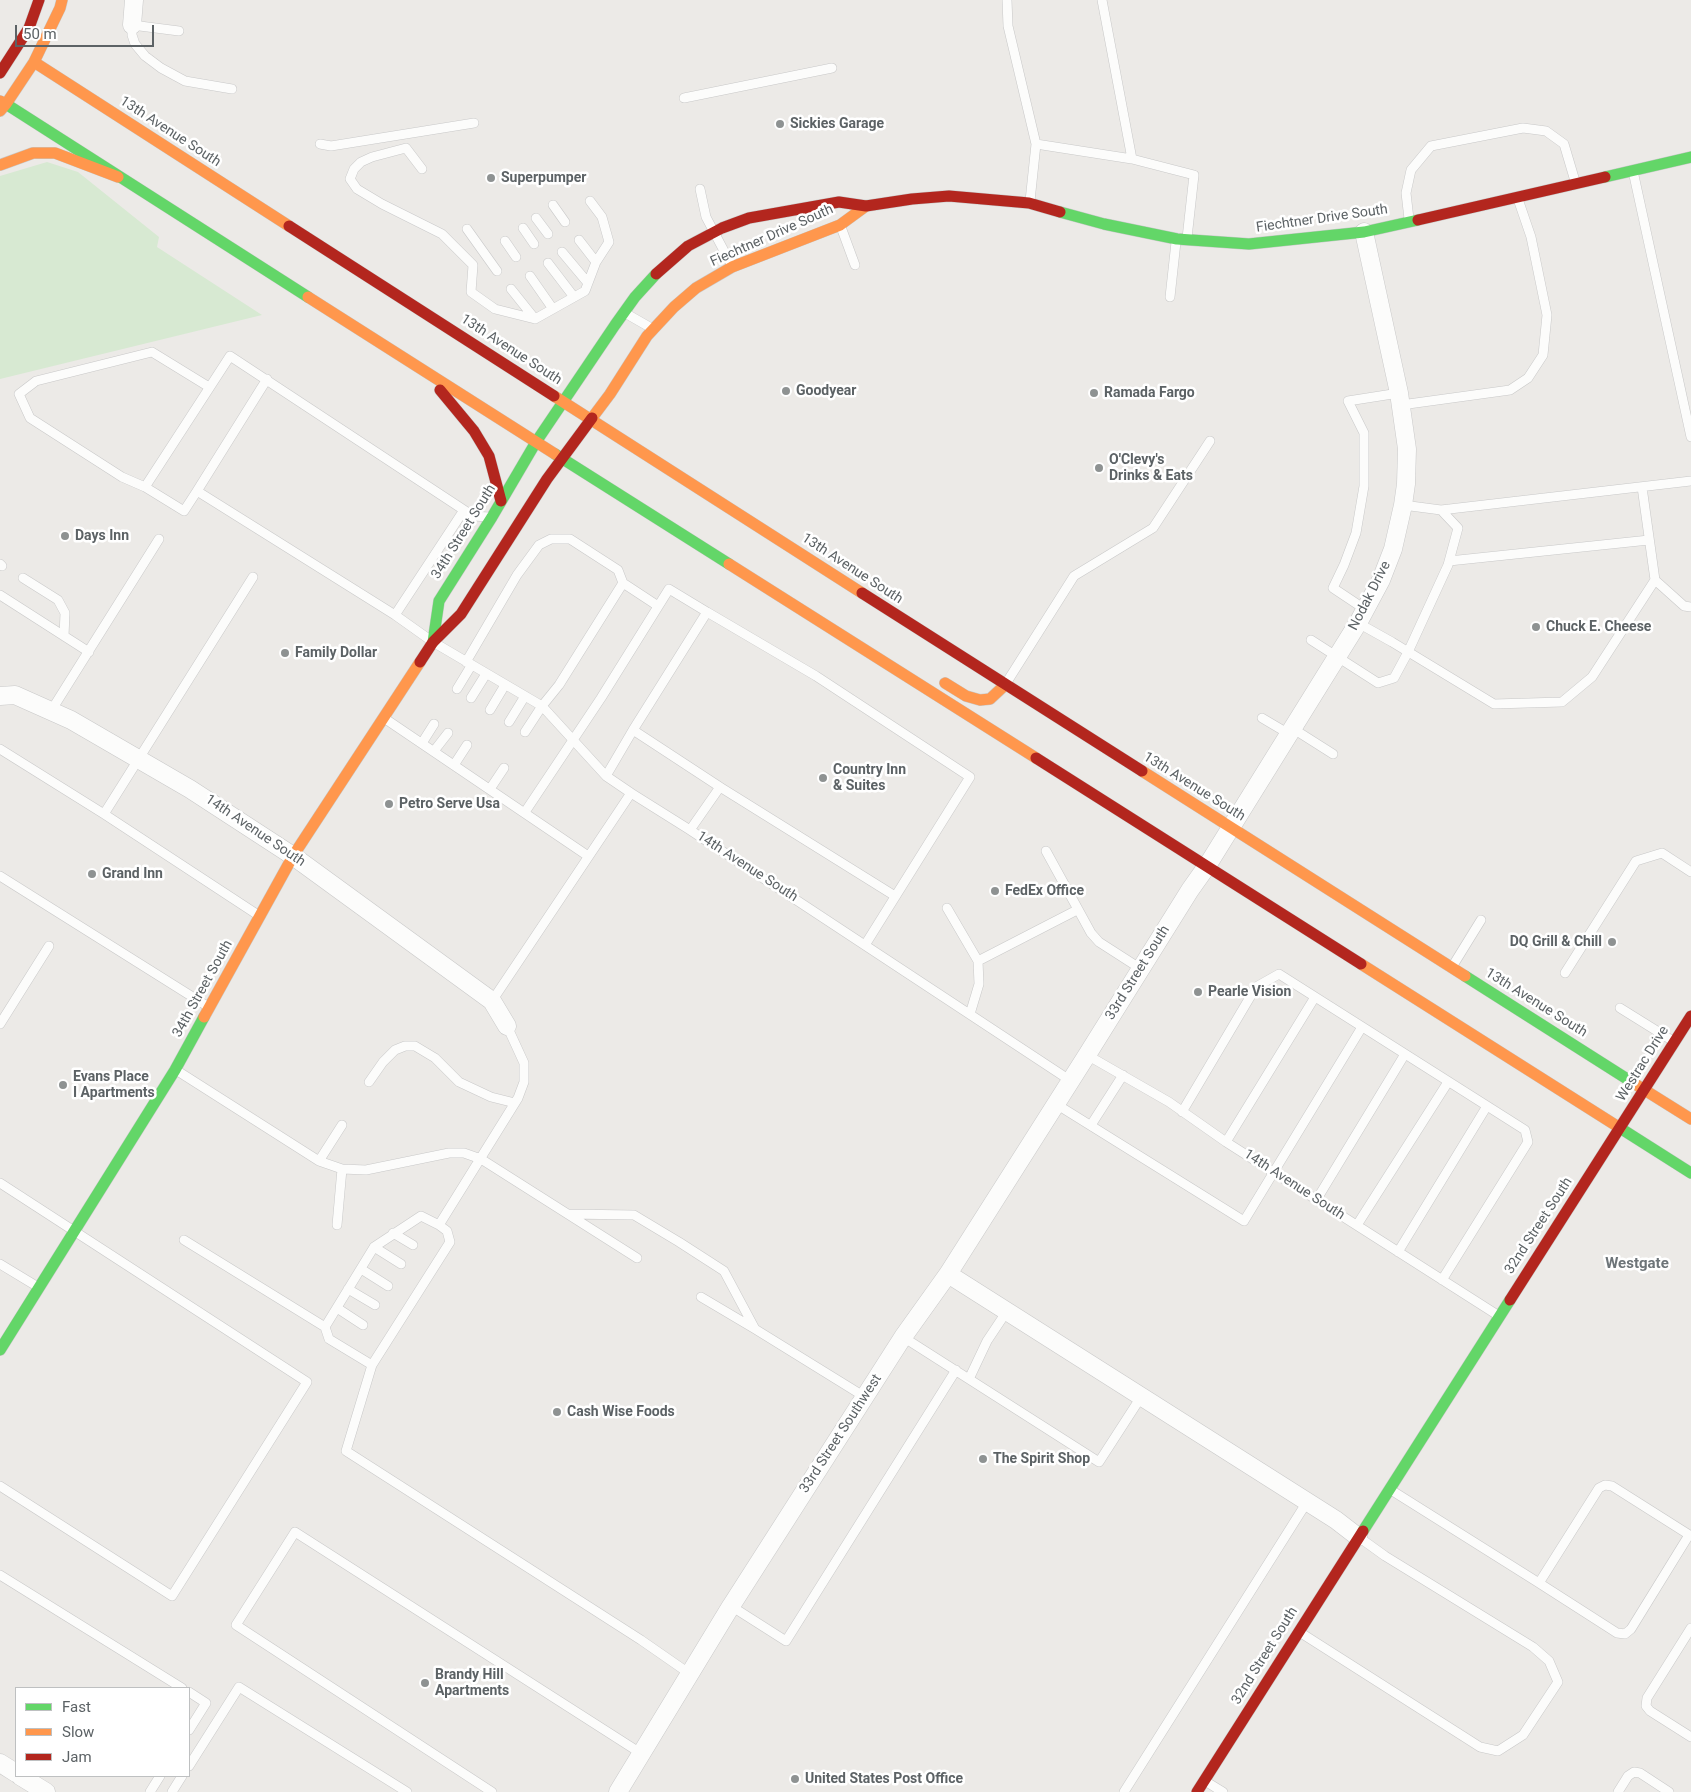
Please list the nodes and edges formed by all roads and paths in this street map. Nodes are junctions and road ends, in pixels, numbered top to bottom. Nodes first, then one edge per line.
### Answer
1 (39, 0) edge
2 (62, 0) edge
3 (134, 0) edge
4 (1007, 0) edge
5 (1102, 0) edge
6 (132, 25) junction
7 (179, 31) dead end
8 (11, 48) junction
9 (34, 62) junction
10 (832, 68) dead end
11 (0, 73) edge
12 (232, 89) dead end
13 (684, 98) dead end
14 (2, 105) edge
15 (474, 122) dead end
16 (320, 144) dead end
17 (1036, 144) junction
18 (1691, 157) edge
19 (1132, 159) junction
20 (0, 165) edge
21 (422, 169) dead end
22 (1633, 170) junction
23 (118, 177) junction
24 (1576, 184) junction
25 (700, 189) dead end
26 (1517, 197) junction
27 (590, 201) dead end
28 (1030, 203) junction
29 (553, 205) dead end
30 (866, 206) junction
31 (536, 218) dead end
32 (565, 222) dead end
33 (1410, 222) junction
34 (840, 225) junction
35 (522, 228) dead end
36 (467, 229) dead end
37 (714, 232) junction
38 (1364, 232) junction
39 (548, 234) dead end
40 (1182, 239) junction
41 (579, 240) dead end
42 (505, 241) dead end
43 (534, 244) dead end
44 (562, 252) dead end
45 (485, 256) junction
46 (516, 257) dead end
47 (596, 262) junction
48 (548, 263) dead end
49 (473, 265) junction
50 (855, 265) dead end
51 (732, 267) junction
52 (497, 271) dead end
53 (530, 276) dead end
54 (588, 283) junction
55 (511, 289) dead end
56 (574, 297) junction
57 (1170, 297) dead end
58 (553, 309) junction
59 (624, 312) junction
60 (536, 319) junction
61 (653, 329) junction
62 (422, 370) junction
63 (267, 380) junction
64 (209, 387) junction
65 (1400, 399) junction
66 (563, 401) junction
67 (591, 420) junction
68 (1691, 437) edge
69 (1210, 441) dead end
70 (536, 442) junction
71 (562, 459) junction
72 (1691, 481) edge
73 (145, 486) junction
74 (1642, 487) junction
75 (197, 491) junction
76 (501, 500) junction
77 (1403, 505) junction
78 (464, 510) junction
79 (1441, 510) junction
80 (492, 517) junction
81 (159, 539) dead end
82 (1650, 540) junction
83 (1449, 561) junction
84 (253, 577) dead end
85 (23, 578) dead end
86 (1655, 580) junction
87 (623, 583) junction
88 (0, 595) edge
89 (658, 606) junction
90 (1691, 607) edge
91 (707, 612) junction
92 (395, 615) junction
93 (1362, 616) junction
94 (831, 628) junction
95 (64, 636) junction
96 (1312, 640) dead end
97 (433, 642) junction
98 (89, 652) junction
99 (1408, 652) junction
100 (1337, 656) junction
101 (900, 658) dead end
102 (469, 664) junction
103 (486, 674) junction
104 (934, 676) dead end
105 (505, 685) junction
106 (1005, 685) junction
107 (457, 689) dead end
108 (0, 696) edge
109 (525, 696) junction
110 (471, 698) dead end
111 (542, 706) junction
112 (490, 710) dead end
113 (51, 711) junction
114 (384, 718) junction
115 (1262, 718) dead end
116 (509, 722) dead end
117 (434, 724) dead end
118 (633, 730) junction
119 (1290, 731) junction
120 (525, 732) dead end
121 (448, 733) dead end
122 (574, 739) junction
123 (422, 743) junction
124 (467, 745) dead end
125 (0, 749) edge
126 (434, 751) junction
127 (1333, 754) dead end
128 (138, 758) junction
129 (454, 765) junction
130 (504, 768) dead end
131 (606, 776) junction
132 (720, 787) junction
133 (490, 789) junction
134 (631, 793) junction
135 (525, 812) junction
136 (104, 814) junction
137 (1231, 828) junction
138 (690, 830) junction
139 (1046, 851) dead end
140 (293, 856) junction
141 (588, 856) junction
142 (1207, 866) junction
143 (1691, 872) edge
144 (0, 876) edge
145 (895, 896) junction
146 (947, 908) dead end
147 (1077, 910) junction
148 (260, 916) junction
149 (1481, 920) dead end
150 (865, 945) junction
151 (49, 946) dead end
152 (978, 961) junction
153 (1452, 967) junction
154 (1141, 968) junction
155 (1565, 974) dead end
156 (1315, 997) junction
157 (492, 1001) junction
158 (209, 1008) junction
159 (1620, 1008) dead end
160 (970, 1014) junction
161 (1691, 1016) edge
162 (0, 1024) edge
163 (507, 1026) joint
164 (1362, 1027) junction
165 (1679, 1038) junction
166 (1405, 1054) junction
167 (1087, 1055) junction
168 (176, 1070) junction
169 (1123, 1075) junction
170 (1071, 1081) junction
171 (369, 1082) dead end
172 (1448, 1082) junction
173 (1644, 1089) junction
174 (515, 1103) junction
175 (1056, 1104) junction
176 (1487, 1106) junction
177 (1182, 1112) junction
178 (1691, 1119) edge
179 (342, 1125) dead end
180 (1091, 1125) junction
181 (1620, 1128) junction
182 (1226, 1142) junction
183 (481, 1159) junction
184 (318, 1161) junction
185 (342, 1169) junction
186 (1275, 1172) junction
187 (1691, 1174) edge
188 (0, 1183) edge
189 (1317, 1199) junction
190 (568, 1214) junction
191 (337, 1225) dead end
192 (438, 1225) junction
193 (1357, 1225) junction
194 (74, 1232) junction
195 (393, 1234) junction
196 (184, 1240) dead end
197 (413, 1245) dead end
198 (374, 1247) junction
199 (1398, 1252) junction
200 (431, 1256) dead end
201 (637, 1258) dead end
202 (440, 1261) junction
203 (0, 1264) edge
204 (401, 1264) dead end
205 (360, 1269) junction
206 (419, 1274) dead end
207 (948, 1274) junction
208 (428, 1279) junction
209 (1442, 1280) junction
210 (388, 1286) dead end
211 (39, 1288) junction
212 (348, 1289) junction
213 (701, 1298) dead end
214 (375, 1305) dead end
215 (337, 1308) junction
216 (1007, 1311) junction
217 (1500, 1316) junction
218 (363, 1325) dead end
219 (325, 1327) junction
220 (755, 1329) junction
221 (904, 1337) junction
222 (0, 1350) edge
223 (372, 1365) junction
224 (956, 1370) junction
225 (969, 1379) junction
226 (865, 1397) junction
227 (1141, 1397) junction
228 (0, 1486) edge
229 (1389, 1489) junction
230 (1307, 1502) junction
231 (1690, 1536) edge
232 (1358, 1537) junction
233 (0, 1575) edge
234 (1539, 1583) junction
235 (731, 1606) junction
236 (1691, 1628) edge
237 (1298, 1632) junction
238 (690, 1674) junction
239 (180, 1687) edge
240 (190, 1693) edge
241 (190, 1728) edge
242 (1691, 1737) edge
243 (642, 1754) junction
244 (0, 1763) edge
245 (190, 1764) edge
246 (15, 1772) edge
247 (22, 1777) edge
248 (159, 1777) edge
249 (181, 1777) edge
250 (1204, 1780) junction
251 (46, 1792) edge
252 (150, 1792) edge
253 (172, 1792) edge
254 (407, 1792) edge
255 (492, 1792) edge
256 (618, 1792) edge
257 (1124, 1792) edge
258 (1197, 1792) edge
259 (1223, 1792) edge
260 (1618, 1792) edge
261 (1669, 1792) edge

1 - 8 main road
2 - 9 main road
3 - 6 street
4 - 17 lane
5 - 19 lane
6 - 7 lane
6 - 12 lane
8 - 9 main road, 13th Avenue South
8 - 11 main road
9 - 14 main road
9 - 66 main road, 13th Avenue South
10 - 13 lane
14 - 23 main road
15 - 16 lane
17 - 19 lane
17 - 28 lane
18 - 22 main road, Fiechtner Drive South
19 - 40 lane
20 - 23 main road
21 - 49 lane
22 - 24 main road, Fiechtner Drive South
22 - 68 lane
23 - 62 main road
24 - 26 main road, Fiechtner Drive South
24 - 33 lane
25 - 37 lane
26 - 33 main road, Fiechtner Drive South
26 - 65 lane
27 - 47 lane
28 - 30 main road, Fiechtner Drive South
28 - 40 main road, Fiechtner Drive South
29 - 32 lane
30 - 34 main road, Fiechtner Drive South
30 - 37 main road, Fiechtner Drive South
31 - 39 lane
33 - 38 main road, Fiechtner Drive South
34 - 50 lane
34 - 51 main road, Fiechtner Drive South
35 - 43 lane
36 - 45 lane
37 - 51 lane
37 - 59 main road, Fiechtner Drive South
38 - 40 main road, Fiechtner Drive South
38 - 65 street, Nodak Drive
40 - 57 lane
41 - 47 lane
42 - 46 lane
44 - 54 lane
45 - 49 lane
45 - 52 lane
47 - 54 lane
48 - 56 lane
49 - 60 lane
51 - 61 main road, Fiechtner Drive South
53 - 58 lane
54 - 56 lane
55 - 60 lane
56 - 58 lane
58 - 60 lane
59 - 61 lane
59 - 66 main road, Fiechtner Drive South
61 - 67 main road, Fiechtner Drive South
62 - 70 main road
62 - 76 main road
63 - 64 lane
63 - 75 lane
63 - 78 lane
64 - 73 lane
64 - 73 lane
65 - 77 street, Nodak Drive
65 - 93 lane
66 - 67 main road, 13th Avenue South
66 - 70 main road, Fiechtner Drive South
67 - 71 main road, Fiechtner Drive South
67 - 106 main road, 13th Avenue South
69 - 106 lane
70 - 71 main road
70 - 76 main road, 34th Street South
71 - 94 main road
71 - 97 main road, 34th Street South
72 - 74 lane
73 - 75 lane
74 - 79 lane
74 - 82 lane
75 - 92 lane, 14th Avenue South
76 - 80 main road, 34th Street South
77 - 79 lane
77 - 93 street, Nodak Drive
78 - 80 lane
78 - 92 lane
79 - 83 lane
80 - 97 main road, 34th Street South
81 - 98 lane
82 - 83 lane
82 - 86 lane
83 - 99 lane
84 - 128 lane
85 - 95 lane
86 - 90 lane
86 - 99 lane
87 - 89 lane
87 - 102 lane
87 - 111 lane
88 - 95 lane
89 - 91 lane
89 - 122 lane
91 - 118 lane
91 - 145 lane
92 - 97 lane, 14th Avenue South
93 - 99 lane
93 - 100 street, Nodak Drive
94 - 101 main road
94 - 142 main road
95 - 98 lane
96 - 100 lane
97 - 102 lane, 14th Avenue South
97 - 114 main road, 34th Street South
98 - 113 lane
99 - 100 lane
100 - 119 street, Nodak Drive
102 - 103 lane, 14th Avenue South
102 - 107 lane
103 - 105 lane, 14th Avenue South
103 - 110 lane
104 - 106 main road
105 - 109 lane, 14th Avenue South
105 - 112 lane
106 - 137 main road, 13th Avenue South
108 - 113 street, 14th Avenue South
109 - 111 lane, 14th Avenue South
109 - 116 lane
111 - 120 lane
111 - 122 lane, 14th Avenue South
113 - 128 street, 14th Avenue South
114 - 123 lane
114 - 140 main road, 34th Street South
115 - 119 lane
117 - 123 lane
118 - 131 lane
118 - 132 lane
119 - 127 lane
119 - 137 street, Nodak Drive
121 - 126 lane
122 - 131 lane, 14th Avenue South
122 - 135 lane
123 - 126 lane
124 - 129 lane
125 - 136 lane
126 - 129 lane
128 - 136 lane
128 - 140 street, 14th Avenue South
129 - 133 lane
130 - 133 lane
131 - 134 lane, 14th Avenue South
132 - 138 lane
132 - 145 lane
133 - 135 lane
134 - 138 lane, 14th Avenue South
134 - 141 lane
135 - 141 lane
136 - 148 lane
137 - 142 street, Nodak Drive
137 - 153 main road, 13th Avenue South
138 - 150 lane, 14th Avenue South
139 - 147 lane
140 - 148 main road, 34th Street South
140 - 157 street, 14th Avenue South
141 - 157 lane
142 - 154 street, 33rd Street South
142 - 181 main road
143 - 155 lane
144 - 158 lane
145 - 150 lane
146 - 152 lane
147 - 152 lane
147 - 154 lane
148 - 158 main road, 34th Street South
149 - 153 lane
150 - 160 lane, 14th Avenue South
151 - 162 lane
152 - 160 lane
153 - 173 main road, 13th Avenue South
154 - 167 street, 33rd Street South
156 - 164 lane
156 - 177 lane
156 - 182 lane
157 - 163 street, 14th Avenue South
158 - 168 main road, 34th Street South
159 - 165 lane
160 - 170 lane, 14th Avenue South
161 - 165 main road, Westrac Drive
163 - 174 lane
164 - 166 lane
164 - 186 lane
165 - 173 main road, Westrac Drive
166 - 172 lane
166 - 189 lane
167 - 169 lane, 14th Avenue South
167 - 170 street, 33rd Street South
168 - 184 lane
168 - 194 main road, 34th Street South
169 - 177 lane, 14th Avenue South
169 - 180 lane
170 - 175 street, 33rd Street Southwest
171 - 174 lane
172 - 176 lane
172 - 193 lane
173 - 178 main road, 13th Avenue South
173 - 181 main road, Westrac Drive
174 - 183 lane
175 - 180 lane
175 - 207 street, 33rd Street Southwest
176 - 199 lane
176 - 209 lane
177 - 182 lane, 14th Avenue South
179 - 184 lane
180 - 186 lane
181 - 187 main road
181 - 217 main road, 32nd Street South
182 - 186 lane, 14th Avenue South
183 - 185 lane
183 - 190 lane
183 - 192 lane
184 - 185 lane
185 - 191 lane
186 - 189 lane, 14th Avenue South
188 - 194 lane
189 - 193 lane, 14th Avenue South
190 - 201 lane
190 - 220 lane
192 - 195 lane
192 - 202 lane
193 - 199 lane, 14th Avenue South
194 - 211 main road, 34th Street South
194 - 228 lane
195 - 197 lane
195 - 198 lane
196 - 219 lane
198 - 204 lane
198 - 205 lane
199 - 209 lane, 14th Avenue South
200 - 202 lane
202 - 208 lane
203 - 211 lane
205 - 210 lane
205 - 212 lane
206 - 208 lane
207 - 216 street
207 - 221 street, 33rd Street Southwest
208 - 223 lane
209 - 217 lane, 14th Avenue South
211 - 222 main road, 34th Street South
212 - 214 lane
212 - 215 lane
213 - 220 lane
215 - 218 lane
215 - 219 lane
216 - 225 lane
216 - 227 street
217 - 229 main road, 32nd Street South
219 - 223 lane
220 - 226 lane
221 - 224 lane
221 - 226 street, 33rd Street Southwest
223 - 238 lane
224 - 225 lane
224 - 235 lane
225 - 227 lane
226 - 235 street, 33rd Street Southwest
227 - 230 street
229 - 232 main road, 32nd Street South
229 - 234 lane
230 - 232 street
230 - 257 lane
231 - 234 lane
231 - 234 lane
232 - 237 main road, 32nd Street South
232 - 237 lane
233 - 239 lane
235 - 238 street, 33rd Street Southwest
236 - 242 lane
237 - 250 main road, 32nd Street South
238 - 243 street, 33rd Street Southwest
240 - 241 lane
243 - 255 lane
243 - 256 street, 33rd Street Southwest
244 - 246 street
245 - 254 lane
247 - 251 street
248 - 252 lane
249 - 253 lane
250 - 258 main road, 32nd Street South
250 - 259 lane
260 - 261 lane

